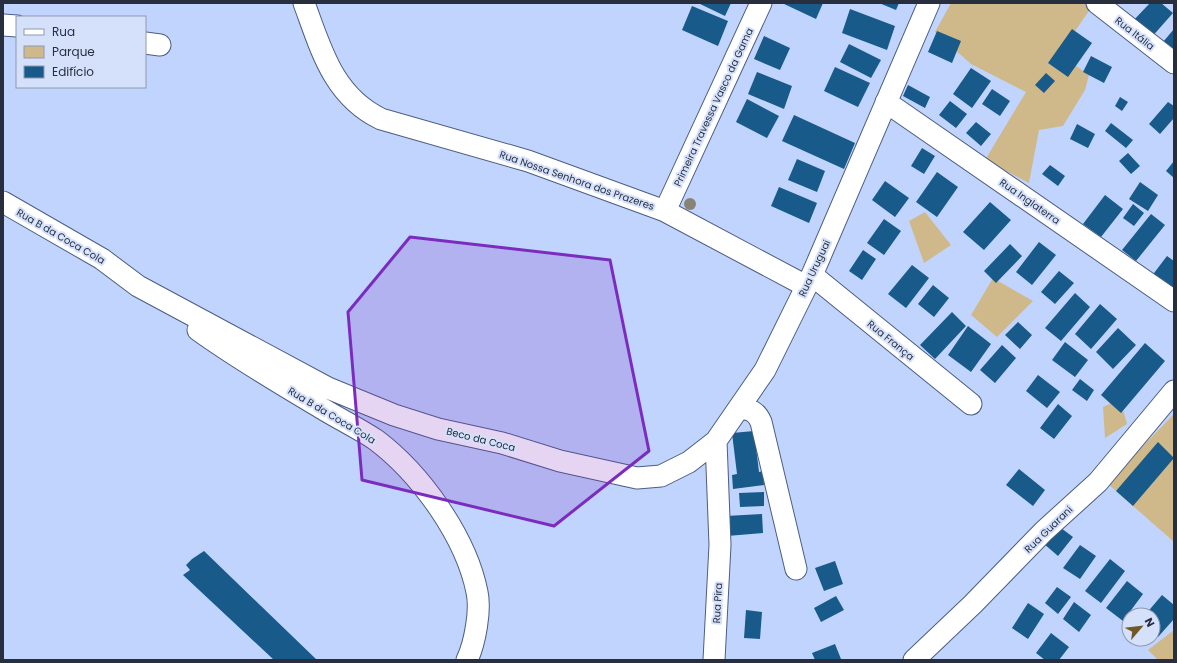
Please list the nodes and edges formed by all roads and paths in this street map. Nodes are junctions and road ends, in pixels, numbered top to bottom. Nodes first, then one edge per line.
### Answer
1 (304, 3) edge
2 (761, 3) edge
3 (929, 3) edge
4 (1096, 3) edge
5 (3, 25) edge
6 (16, 26) edge
7 (1174, 63) edge
8 (886, 102) junction
9 (3, 202) edge
10 (665, 211) junction
11 (809, 280) junction
12 (138, 286) junction
13 (1174, 301) edge
14 (328, 388) joint
15 (1174, 391) edge
16 (971, 404) dead end
17 (740, 408) junction
18 (716, 441) junction
19 (637, 478) joint
20 (796, 569) dead end
21 (467, 660) edge
22 (714, 660) edge
23 (914, 660) edge

1 - 10 street, Rua Nossa Senhora dos Prazeres
2 - 10 street, Primeira Travessa Vasco da Gama
3 - 8 street, Rua Uruguai
4 - 7 street, Rua Itália
5 - 6 street
8 - 11 street, Rua Uruguai
8 - 13 street, Rua Inglaterra
9 - 12 street, Rua B da Coca Cola
10 - 11 street, Rua Nossa Senhora dos Prazeres
11 - 16 street, Rua França
11 - 17 street, Rua Uruguai
12 - 14 street, Rua B da Coca Cola
12 - 21 street, Rua B da Coca Cola
14 - 19 street, Beco da Coca
15 - 23 street, Rua Guarani
17 - 18 street, Rua Uruguai
17 - 20 street
18 - 19 street, Rua Uruguai
18 - 22 street, Rua Pira

